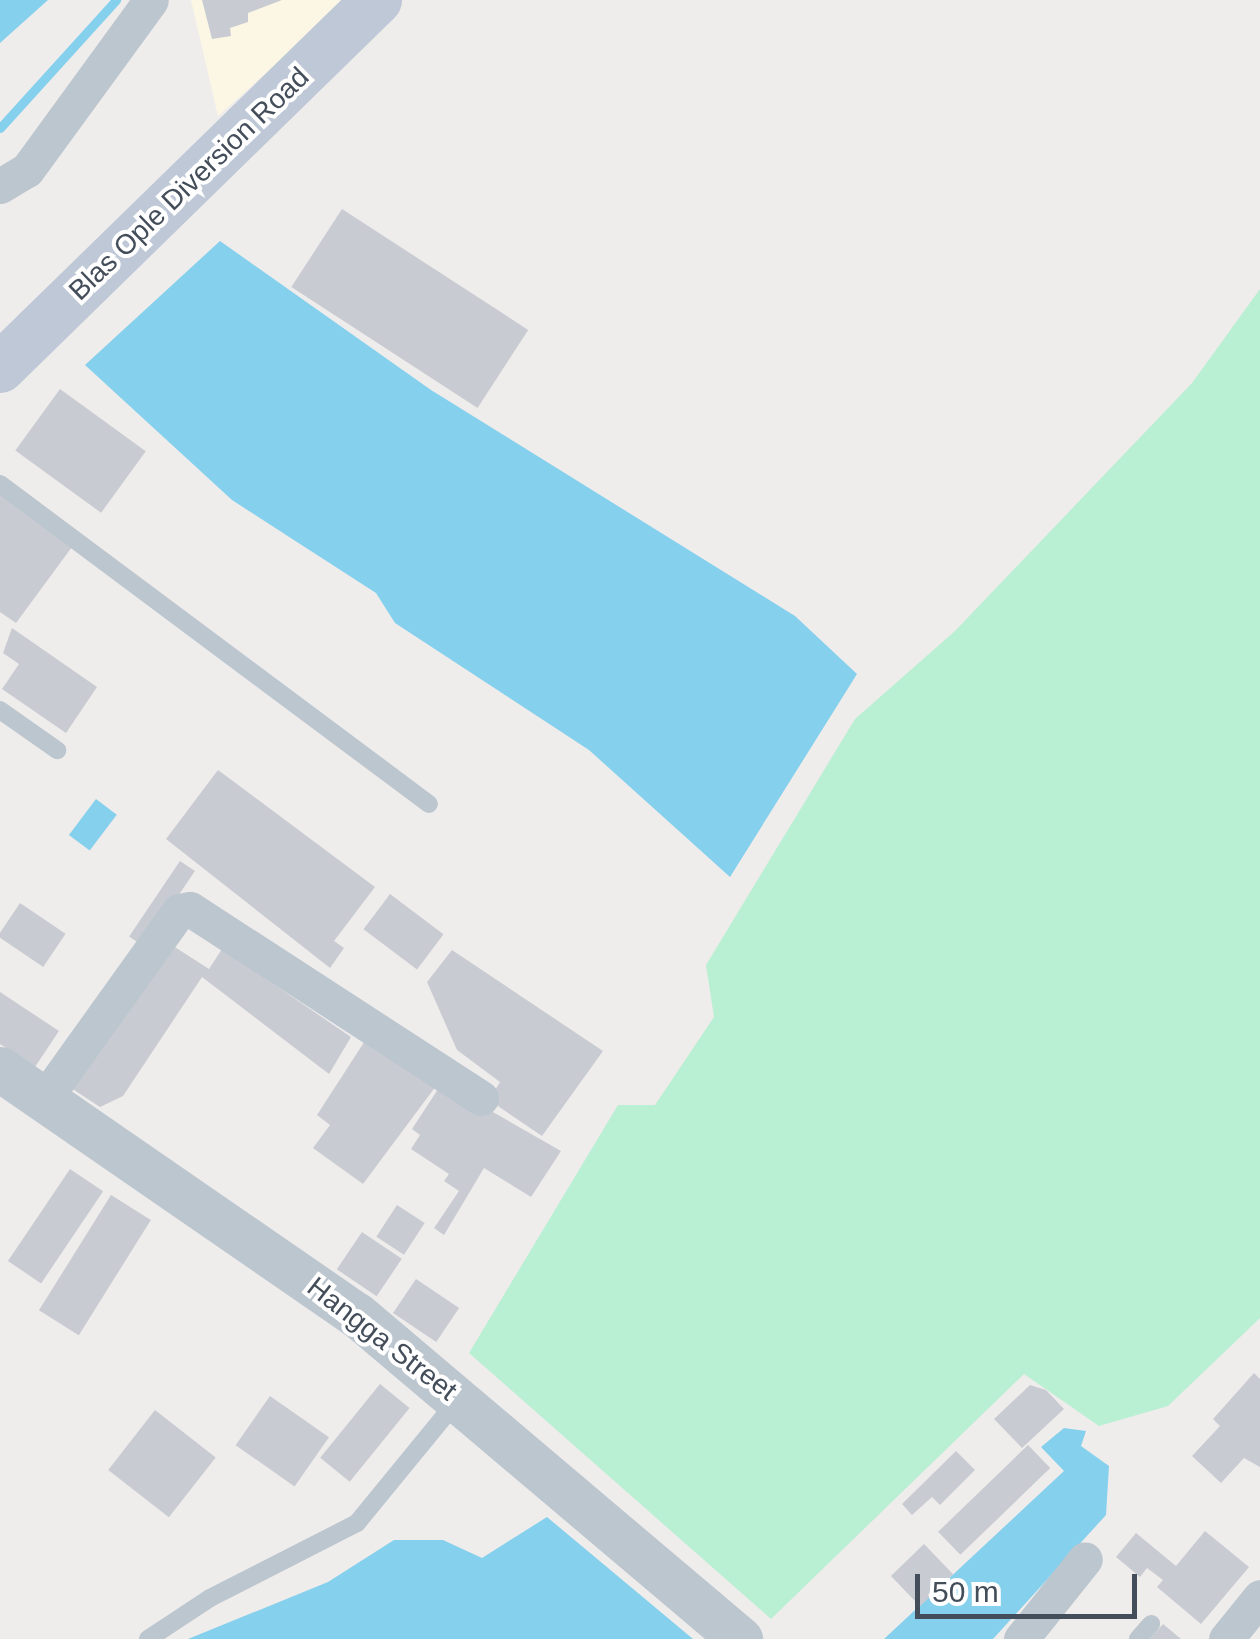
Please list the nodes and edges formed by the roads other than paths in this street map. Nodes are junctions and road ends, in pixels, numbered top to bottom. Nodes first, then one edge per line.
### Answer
1 (151, 0) edge
2 (378, 0) edge
3 (0, 186) edge
4 (0, 368) edge
5 (0, 484) edge
6 (0, 710) edge
7 (58, 750) dead end
8 (428, 804) dead end
9 (0, 1069) edge
10 (45, 1098) junction
11 (481, 1098) dead end
12 (459, 1398) junction
13 (1086, 1559) dead end
14 (1260, 1598) edge
15 (148, 1639) edge
16 (740, 1639) edge
17 (1021, 1639) edge
18 (1226, 1639) edge

1 - 3 street
2 - 4 main road, Blas Ople Diversion Road
5 - 8 lane
6 - 7 lane
9 - 10 street, Hangga Street
10 - 11 street
10 - 12 street, Hangga Street
12 - 15 lane
12 - 16 street, Hangga Street
13 - 17 street
14 - 18 street

